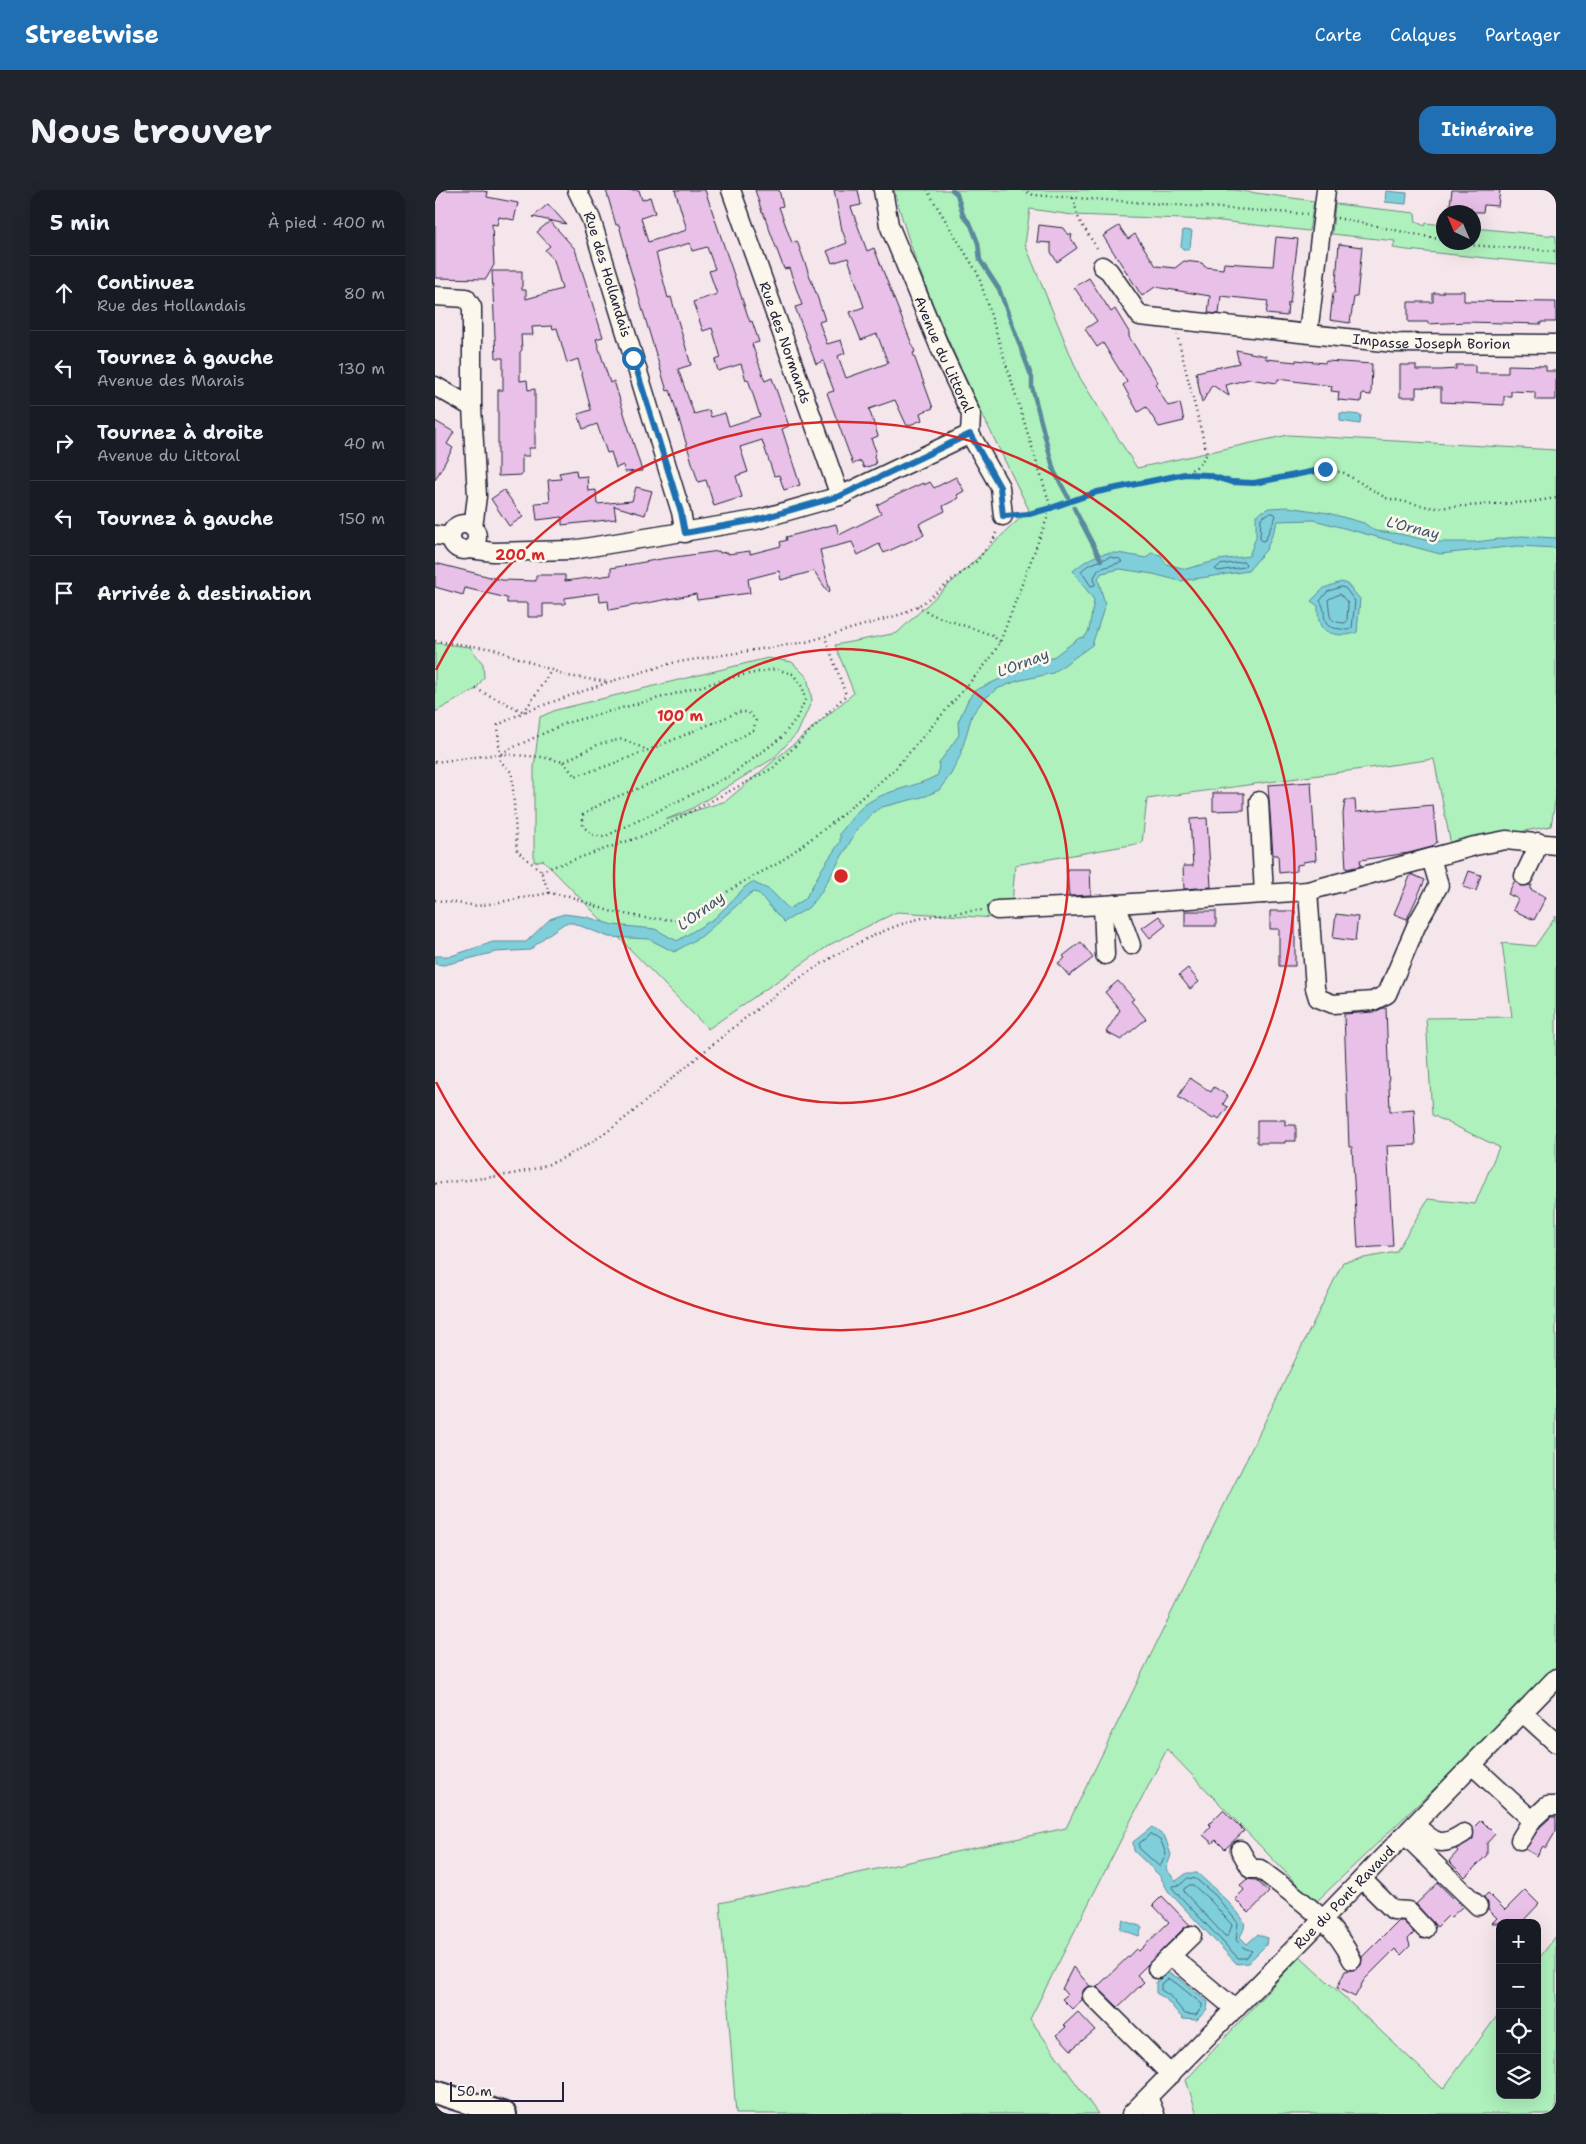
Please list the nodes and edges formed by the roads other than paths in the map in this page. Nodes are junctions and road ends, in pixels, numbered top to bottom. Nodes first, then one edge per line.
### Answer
1 (577, 190) edge
2 (731, 190) edge
3 (883, 190) edge
4 (1326, 190) edge
5 (1103, 266) road end
6 (435, 296) edge
7 (1308, 333) junction
8 (1556, 344) edge
9 (435, 386) edge
10 (472, 407) junction
11 (970, 434) junction
12 (840, 496) junction
13 (1003, 516) road end
14 (685, 533) junction
15 (460, 535) edge
16 (1259, 801) dead end
17 (1538, 842) junction
18 (1556, 845) edge
19 (1431, 858) junction
20 (1524, 876) dead end
21 (1308, 891) junction
22 (1264, 894) junction
23 (1110, 905) junction
24 (997, 910) road end
25 (1131, 945) dead end
26 (1105, 955) dead end
27 (1556, 1678) edge
28 (1523, 1713) junction
29 (1556, 1743) edge
30 (1472, 1765) junction
31 (1556, 1806) edge
32 (1532, 1820) junction
33 (1410, 1830) junction
34 (1464, 1833) dead end
35 (1520, 1840) dead end
36 (1240, 1850) dead end
37 (1362, 1880) junction
38 (1478, 1906) dead end
39 (1323, 1919) junction
40 (1425, 1929) dead end
41 (1192, 1936) dead end
42 (1171, 1956) junction
43 (1352, 1960) dead end
44 (1157, 1969) dead end
45 (1089, 2002) dead end
46 (1235, 2010) junction
47 (1167, 2078) junction
48 (435, 2092) edge
49 (1147, 2098) junction
50 (505, 2114) edge
51 (1131, 2114) edge
52 (1155, 2114) edge

1 - 14 street, Rue des Hollandais
2 - 12 street, Rue des Normands
3 - 11 street, Avenue du Littoral
4 - 7 street
5 - 7 street, Impasse Joseph Borion
6 - 10 street
7 - 8 street, Impasse Joseph Borion
9 - 10 street
10 - 15 street
11 - 12 street
11 - 13 street, Avenue du Littoral
12 - 14 street
14 - 15 street
16 - 22 street
17 - 18 street
17 - 19 street
17 - 20 street
19 - 21 street
19 - 21 street
21 - 22 street
22 - 23 street
23 - 24 street
23 - 25 street
23 - 26 street
27 - 28 street, Rue du Pont Ravaud
28 - 29 street
28 - 30 street, Rue du Pont Ravaud
30 - 32 street
30 - 33 street, Rue du Pont Ravaud
31 - 32 street
32 - 35 street
33 - 34 street
33 - 37 street, Rue du Pont Ravaud
33 - 38 street
36 - 39 street
37 - 39 street, Rue du Pont Ravaud
37 - 40 street
39 - 43 street
39 - 46 street, Rue du Pont Ravaud
41 - 42 street
42 - 44 street
42 - 46 street
45 - 47 street
46 - 47 street, Rue du Pont Ravaud
47 - 49 street, Rue du Pont Ravaud
48 - 50 main road
49 - 51 street, Rue du Pont Ravaud
49 - 52 street

